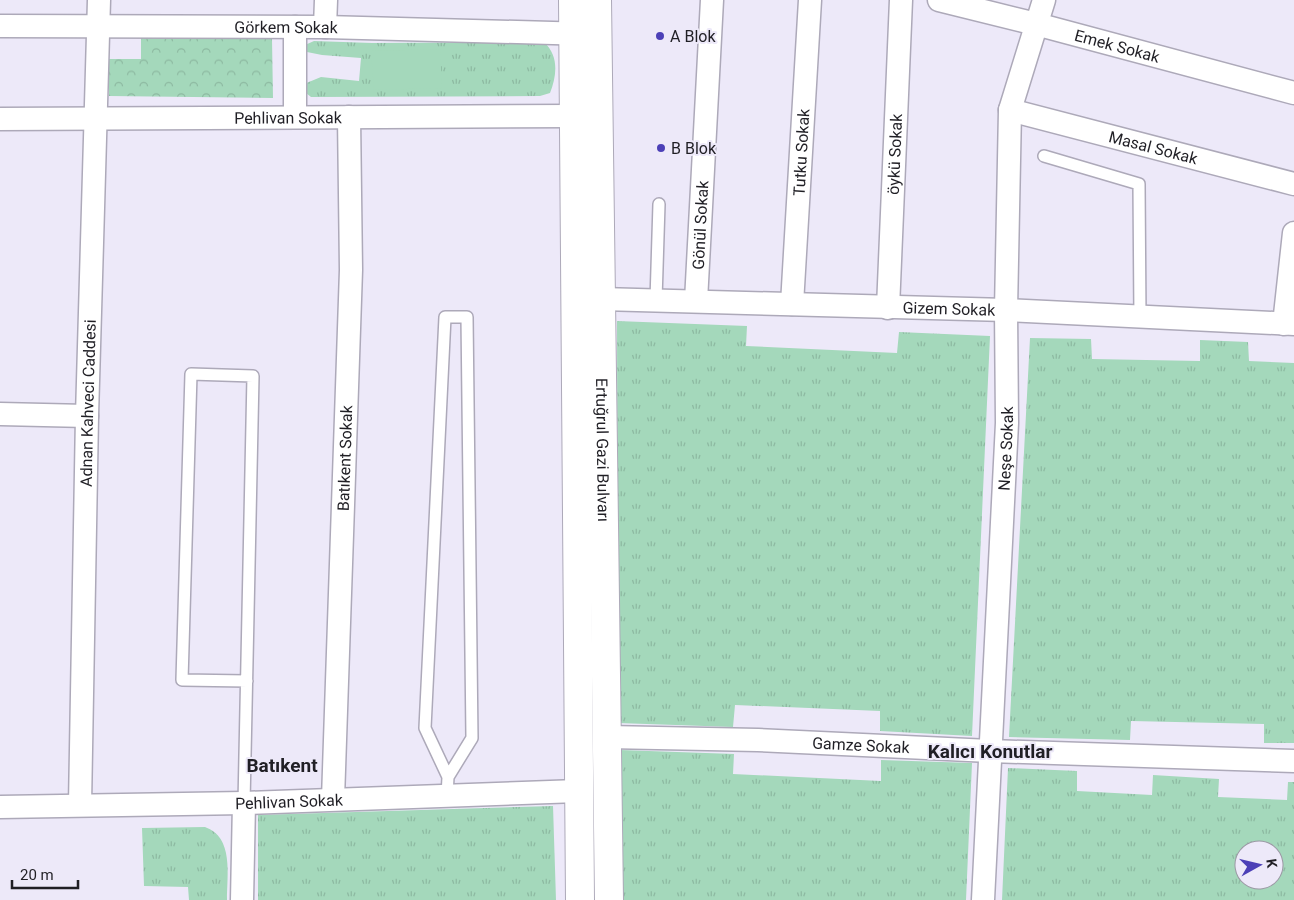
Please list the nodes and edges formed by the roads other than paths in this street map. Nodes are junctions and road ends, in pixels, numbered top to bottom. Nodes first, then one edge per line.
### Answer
1 (99, 0) edge
2 (326, 0) edge
3 (573, 0) edge
4 (597, 0) edge
5 (712, 0) edge
6 (810, 0) edge
7 (901, 0) edge
8 (939, 0) edge
9 (1044, 0) edge
10 (1036, 24) junction
11 (0, 26) edge
12 (98, 26) junction
13 (295, 27) junction
14 (325, 27) junction
15 (585, 34) junction
16 (1294, 93) edge
17 (1010, 110) junction
18 (574, 116) junction
19 (295, 117) junction
20 (349, 117) junction
21 (0, 119) edge
22 (95, 120) junction
23 (1044, 156) dead end
24 (1294, 184) edge
25 (660, 204) dead end
26 (1294, 233) edge
27 (601, 299) junction
28 (656, 300) junction
29 (696, 301) junction
30 (792, 304) junction
31 (888, 308) junction
32 (1006, 310) junction
33 (1140, 318) junction
34 (1289, 324) edge
35 (0, 414) edge
36 (87, 416) junction
37 (246, 681) junction
38 (607, 737) junction
39 (990, 751) junction
40 (1294, 761) edge
41 (447, 786) junction
42 (578, 791) junction
43 (333, 799) junction
44 (244, 803) junction
45 (80, 805) junction
46 (0, 806) edge
47 (242, 900) edge
48 (580, 900) edge
49 (609, 900) edge
50 (983, 900) edge

1 - 12 street, Adnan Kahveci Caddesi
2 - 14 street
3 - 15 main road, Ertuğrul Gazi Bulvarı
4 - 15 main road, Ertuğrul Gazi Bulvarı
5 - 29 street, Gönül Sokak
6 - 30 street, Tutku Sokak
7 - 31 street, öykü Sokak
8 - 10 street, Emek Sokak
9 - 10 street, Neşe Sokak
10 - 16 street, Emek Sokak
10 - 17 street, Neşe Sokak
11 - 12 street, Görkem Sokak
12 - 13 street, Görkem Sokak
12 - 22 street, Adnan Kahveci Caddesi
13 - 14 street, Görkem Sokak
13 - 19 street
14 - 15 street, Görkem Sokak
15 - 18 main road, Ertuğrul Gazi Bulvarı
15 - 27 main road, Ertuğrul Gazi Bulvarı
17 - 24 street, Masal Sokak
17 - 32 street, Neşe Sokak
18 - 20 street, Pehlivan Sokak
18 - 42 main road, Ertuğrul Gazi Bulvarı
19 - 20 street, Pehlivan Sokak
19 - 22 street, Pehlivan Sokak
20 - 43 street, Batıkent Sokak
21 - 22 street, Pehlivan Sokak
22 - 36 street, Adnan Kahveci Caddesi
23 - 33 lane
25 - 28 lane
26 - 34 street
27 - 28 street, Gizem Sokak
27 - 38 main road, Ertuğrul Gazi Bulvarı
28 - 29 street, Gizem Sokak
29 - 30 street, Gizem Sokak
30 - 31 street, Gizem Sokak
31 - 32 street, Gizem Sokak
32 - 33 street, Gizem Sokak
32 - 39 street, Neşe Sokak
33 - 34 street, Gizem Sokak
35 - 36 street
36 - 45 street, Adnan Kahveci Caddesi
37 - 37 lane
37 - 44 lane
38 - 39 street, Gamze Sokak
38 - 49 main road, Ertuğrul Gazi Bulvarı
39 - 40 street, Gamze Sokak
39 - 50 street, Neşe Sokak
41 - 41 lane
41 - 42 street, Pehlivan Sokak
41 - 43 street, Pehlivan Sokak
42 - 48 main road, Ertuğrul Gazi Bulvarı
43 - 44 street, Pehlivan Sokak
44 - 45 street, Pehlivan Sokak
44 - 47 street
45 - 46 street, Pehlivan Sokak

